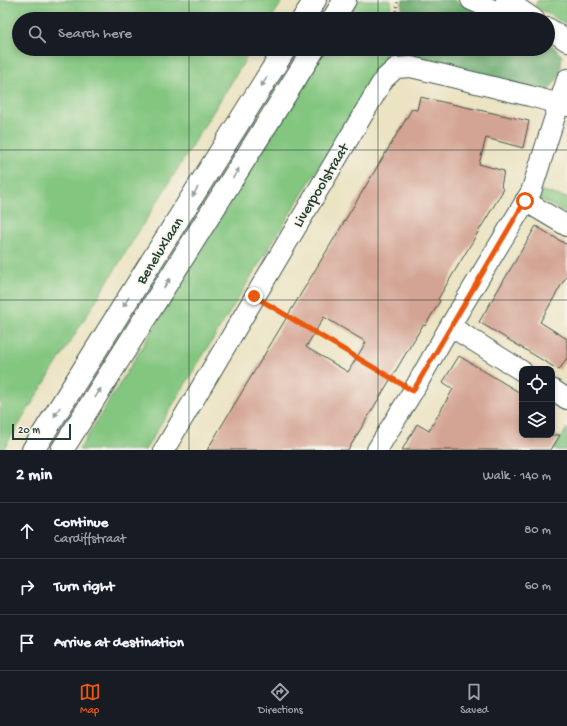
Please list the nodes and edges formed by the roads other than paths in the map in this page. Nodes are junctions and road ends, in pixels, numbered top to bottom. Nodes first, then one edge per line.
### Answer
1 (315, 0) edge
2 (345, 0) edge
3 (471, 0) edge
4 (506, 0) edge
5 (307, 12) edge
6 (337, 12) edge
7 (497, 12) edge
8 (524, 12) edge
9 (555, 33) edge
10 (555, 38) edge
11 (567, 42) edge
12 (281, 56) edge
13 (310, 56) edge
14 (567, 79) edge
15 (563, 105) edge
16 (525, 201) junction
17 (567, 226) edge
18 (450, 326) junction
19 (519, 369) edge
20 (555, 391) edge
21 (567, 399) edge
22 (33, 450) edge
23 (62, 450) edge
24 (164, 450) edge
25 (377, 450) edge

1 - 5 street
2 - 6 street
3 - 7 street
4 - 8 street
9 - 11 street
10 - 11 street
12 -> 22 street, Beneluxlaan
23 -> 13 street, Beneluxlaan
14 - 15 street
15 - 16 street
15 - 24 street, Liverpoolstraat
16 - 17 street
16 - 18 street
18 - 19 street
18 - 25 street
20 - 21 street

